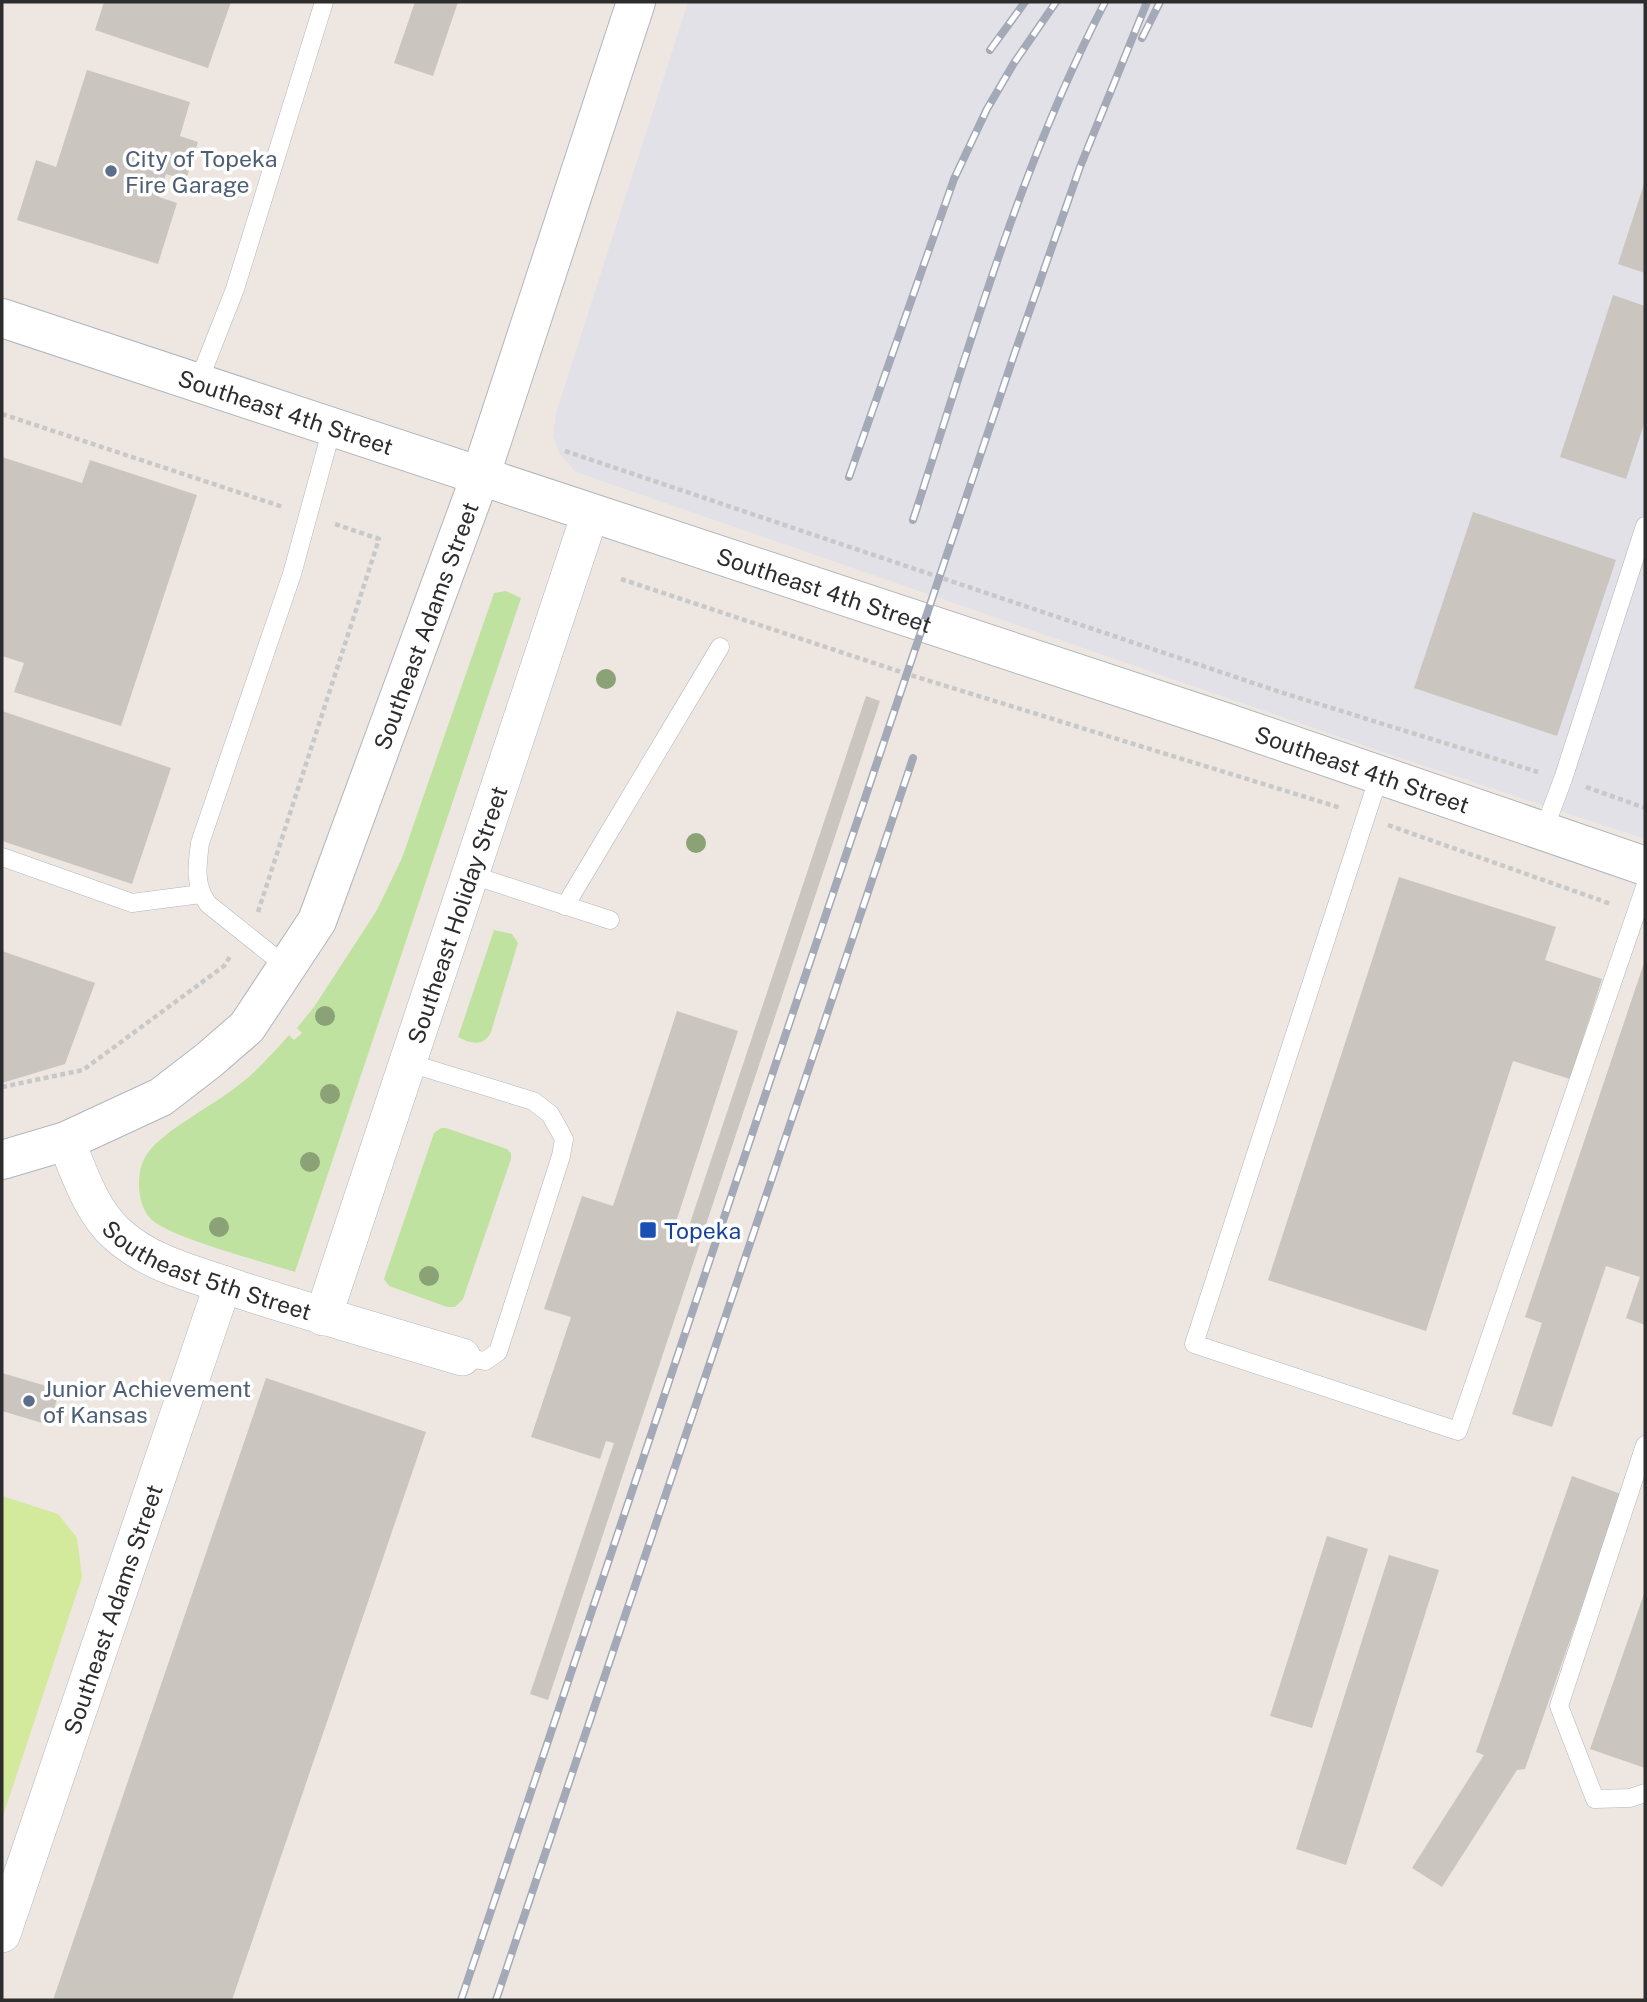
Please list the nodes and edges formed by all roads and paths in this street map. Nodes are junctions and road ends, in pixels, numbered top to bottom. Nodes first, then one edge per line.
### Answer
1 (324, 2) edge
2 (636, 2) edge
3 (2, 318) edge
4 (198, 383) junction
5 (332, 428) junction
6 (565, 451) dead end
7 (480, 477) junction
8 (590, 514) junction
9 (1645, 526) edge
10 (621, 579) dead end
11 (720, 647) dead end
12 (1380, 776) junction
13 (1563, 779) junction
14 (1645, 808) edge
15 (1366, 817) junction
16 (1543, 832) junction
17 (2, 858) edge
18 (1645, 866) edge
19 (469, 874) junction
20 (1645, 887) edge
21 (201, 894) junction
22 (565, 906) junction
23 (1636, 913) junction
24 (610, 920) dead end
25 (287, 967) junction
26 (406, 1062) junction
27 (65, 1141) junction
28 (2, 1160) edge
29 (223, 1284) junction
30 (323, 1317) junction
31 (462, 1357) joint
32 (1645, 1445) edge
33 (1645, 1793) edge
34 (2, 1934) edge

1 - 4 lane
2 - 7 street, Southeast Adams Street
3 - 4 street, Southeast 4th Street
4 - 5 street, Southeast 4th Street
5 - 7 street, Southeast 4th Street
5 - 21 lane
6 - 13 path
7 - 8 street, Southeast 4th Street
7 - 25 street, Southeast Adams Street
8 - 12 street, Southeast 4th Street
8 - 19 street, Southeast Holiday Street
9 - 13 lane
10 - 15 path
11 - 22 lane
12 - 15 lane
12 - 16 street, Southeast 4th Street
13 - 14 path
13 - 16 lane
15 - 23 path
15 - 23 lane
16 - 18 street, Southeast 4th Street
17 - 21 lane
19 - 22 lane
19 - 26 street, Southeast Holiday Street
20 - 23 lane
21 - 25 lane
22 - 24 lane
25 - 27 street, Southeast Adams Street
26 - 30 street, Southeast Holiday Street
26 - 31 lane
27 - 28 street
27 - 29 street, Southeast 5th Street
29 - 30 street, Southeast 5th Street
29 - 34 street, Southeast Adams Street
30 - 31 street, Southeast 5th Street
32 - 33 lane

